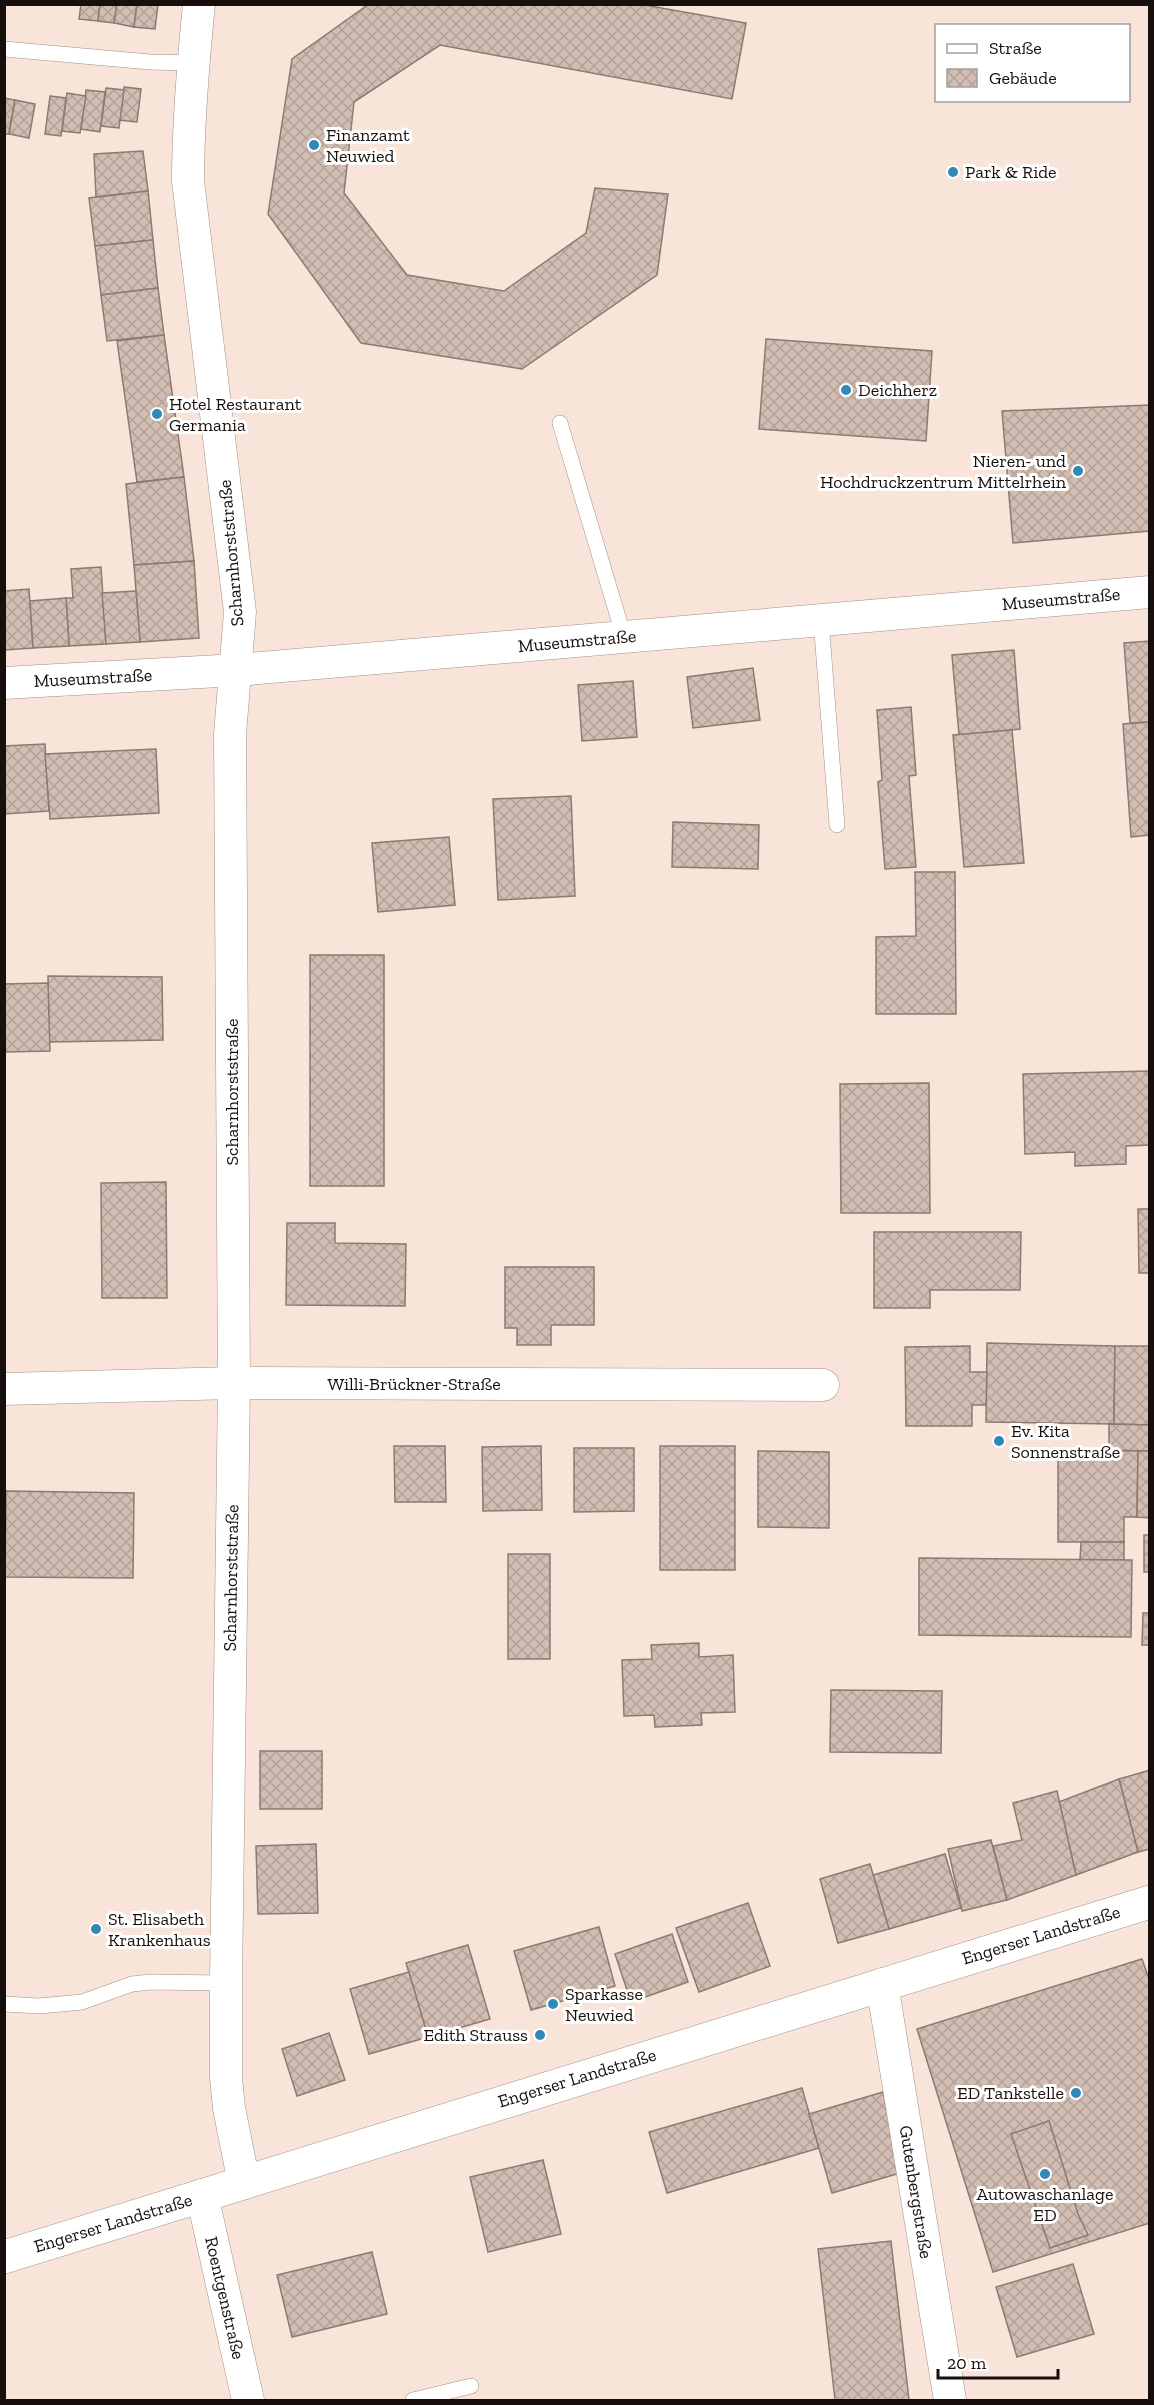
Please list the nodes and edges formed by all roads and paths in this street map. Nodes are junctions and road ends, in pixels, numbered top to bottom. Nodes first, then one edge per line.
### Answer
1 (199, 4) edge
2 (4, 49) edge
3 (192, 63) junction
4 (560, 423) dead end
5 (1149, 592) edge
6 (821, 620) junction
7 (624, 637) junction
8 (237, 670) junction
9 (4, 683) edge
10 (837, 825) dead end
11 (234, 1383) junction
12 (824, 1385) dead end
13 (4, 1389) edge
14 (1149, 1902) edge
15 (226, 1983) junction
16 (882, 1984) junction
17 (4, 2004) edge
18 (244, 2183) junction
19 (202, 2195) junction
20 (4, 2256) edge
21 (471, 2386) dead end
22 (248, 2400) edge
23 (413, 2400) edge
24 (950, 2400) edge

1 - 3 street, Scharnhorststraße
2 - 3 lane
3 - 8 street, Scharnhorststraße
4 - 7 lane
5 - 6 street, Museumstraße
6 - 7 street, Museumstraße
6 - 10 lane
7 - 8 street, Museumstraße
8 - 9 street, Museumstraße
8 - 11 street, Scharnhorststraße
11 - 12 street, Willi-Brückner-Straße
11 - 13 street, Willi-Brückner-Straße
11 - 15 street, Scharnhorststraße
14 - 16 main road, Engerser Landstraße
15 - 17 lane
15 - 18 street, Scharnhorststraße
16 - 18 main road, Engerser Landstraße
16 - 24 street, Gutenbergstraße
18 - 19 main road, Engerser Landstraße
19 - 20 main road, Engerser Landstraße
19 - 22 street, Roentgenstraße
21 - 23 lane

